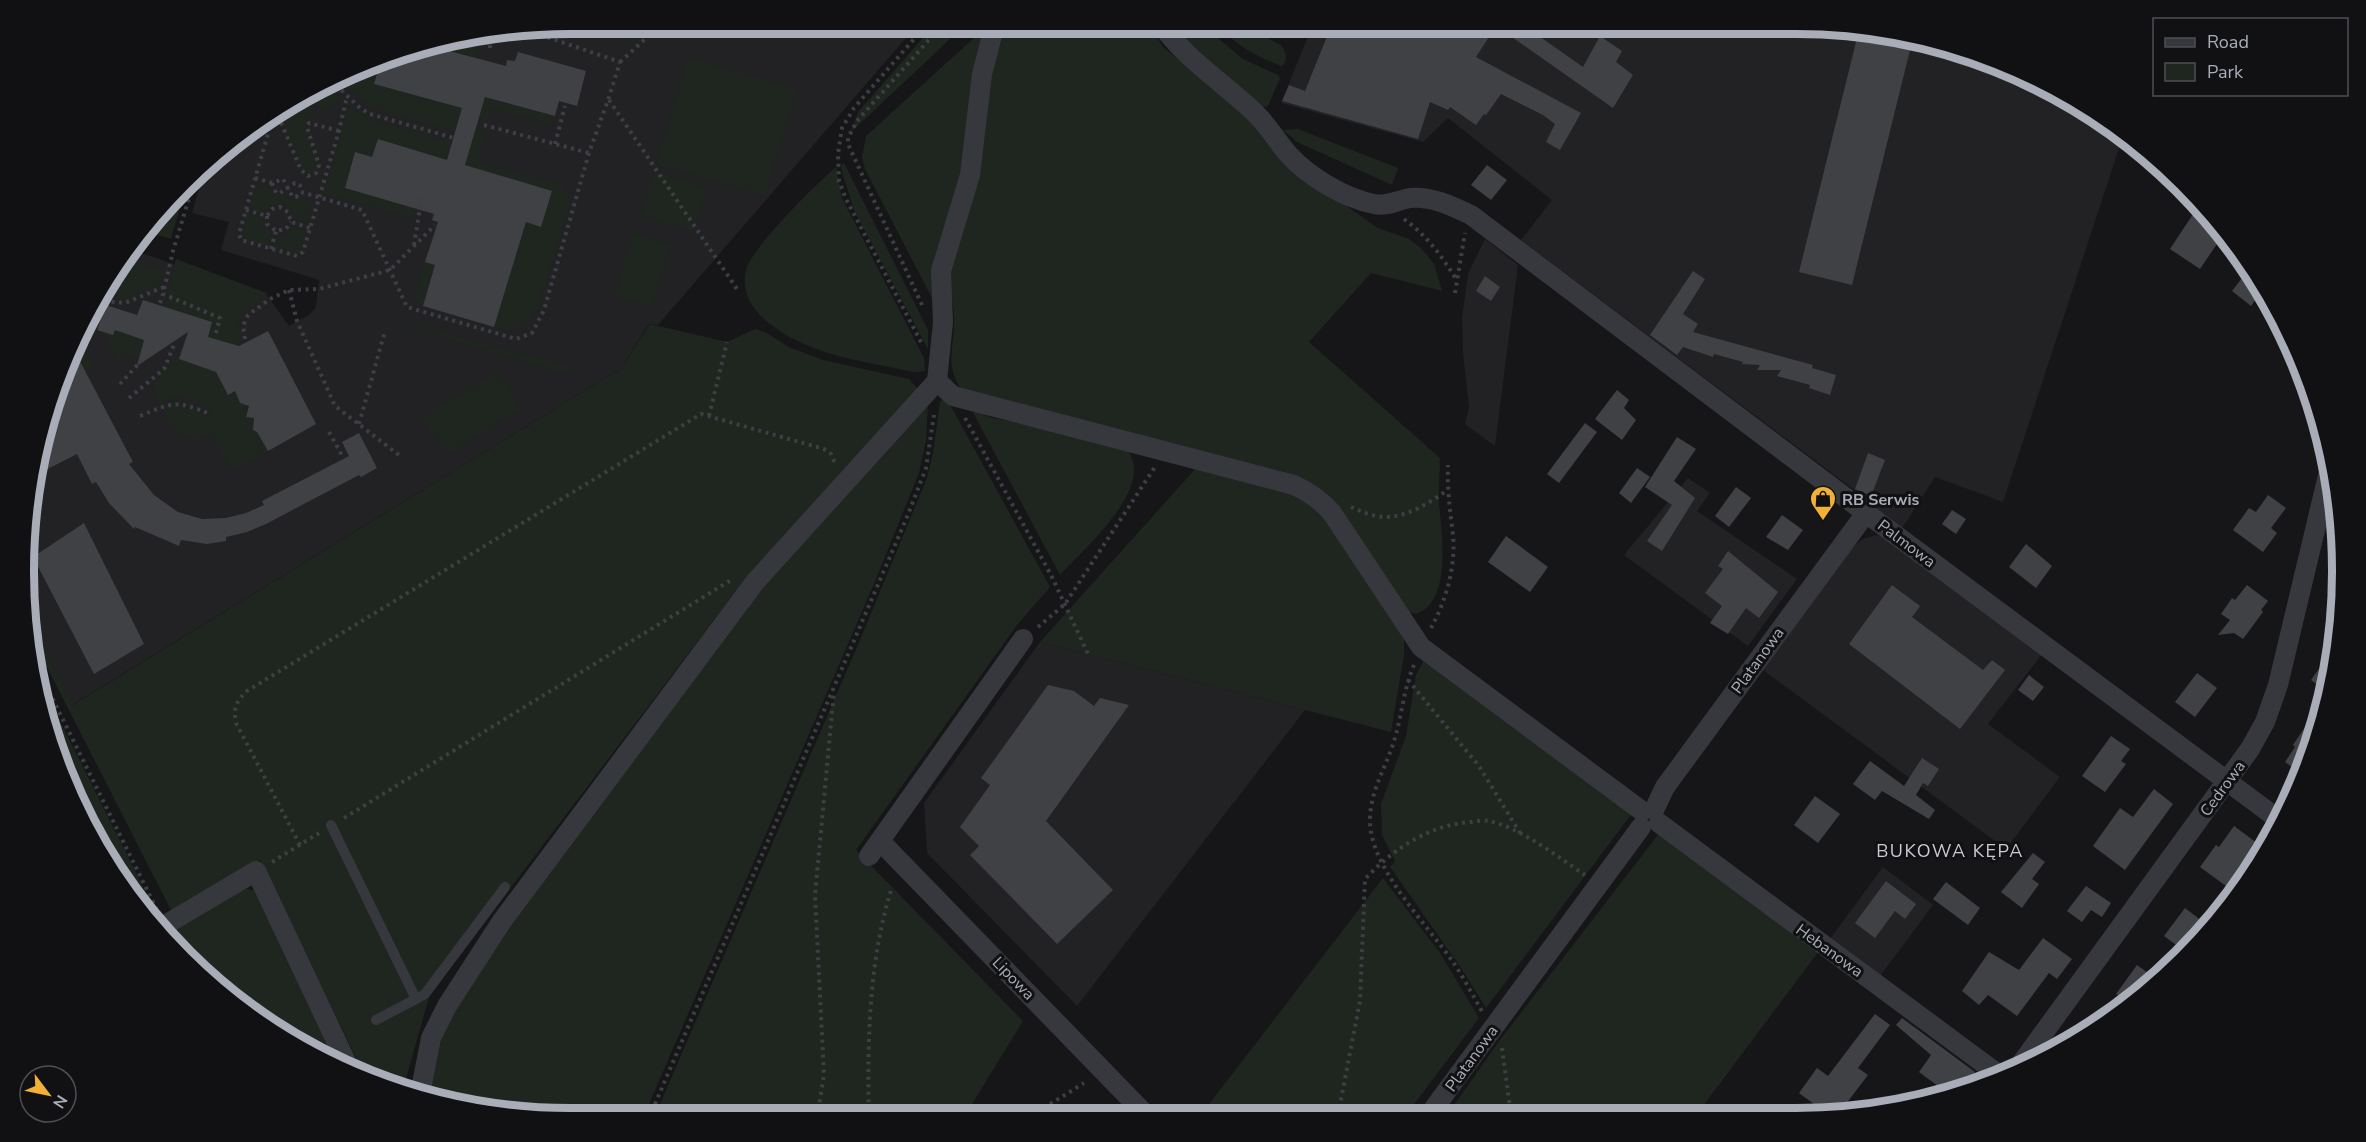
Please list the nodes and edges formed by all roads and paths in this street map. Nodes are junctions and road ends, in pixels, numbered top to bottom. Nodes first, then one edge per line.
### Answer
1 (651, 34) edge
2 (918, 34) edge
3 (992, 34) edge
4 (1169, 34) edge
5 (542, 36) edge
6 (490, 41) edge
7 (490, 48) dead end
8 (620, 62) junction
9 (339, 88) edge
10 (347, 96) junction
11 (609, 100) junction
12 (565, 106) dead end
13 (280, 120) edge
14 (484, 125) dead end
15 (271, 127) edge
16 (339, 131) junction
17 (453, 138) dead end
18 (555, 144) junction
19 (589, 153) junction
20 (255, 178) junction
21 (272, 183) junction
22 (289, 187) junction
23 (301, 192) junction
24 (191, 193) edge
25 (422, 196) dead end
26 (318, 197) junction
27 (1377, 205) junction
28 (246, 210) junction
29 (1471, 215) junction
30 (267, 216) junction
31 (291, 222) junction
32 (435, 225) dead end
33 (310, 228) junction
34 (276, 231) junction
35 (414, 246) junction
36 (271, 249) junction
37 (390, 270) junction
38 (1456, 279) junction
39 (165, 286) junction
40 (737, 289) dead end
41 (289, 290) junction
42 (1455, 293) dead end
43 (163, 294) junction
44 (107, 301) edge
45 (160, 303) dead end
46 (384, 331) dead end
47 (216, 333) dead end
48 (245, 339) dead end
49 (727, 342) dead end
50 (174, 345) dead end
51 (925, 350) dead end
52 (142, 360) dead end
53 (937, 381) junction
54 (120, 384) dead end
55 (129, 398) dead end
56 (934, 412) dead end
57 (210, 414) dead end
58 (140, 416) dead end
59 (709, 416) junction
60 (359, 424) junction
61 (329, 432) dead end
62 (1171, 453) junction
63 (399, 455) dead end
64 (343, 457) dead end
65 (1448, 465) dead end
66 (835, 471) dead end
67 (2325, 489) edge
68 (1447, 490) junction
69 (1349, 507) dead end
70 (1866, 513) junction
71 (733, 579) dead end
72 (1065, 604) junction
73 (1023, 639) joint
74 (1420, 647) junction
75 (1088, 654) dead end
76 (1407, 680) junction
77 (834, 687) junction
78 (48, 691) edge
79 (2227, 781) junction
80 (2272, 815) edge
81 (1649, 818) junction
82 (331, 825) junction
83 (1520, 833) junction
84 (300, 845) junction
85 (1381, 862) junction
86 (256, 872) junction
87 (1600, 884) junction
88 (505, 887) dead end
89 (892, 887) dead end
90 (154, 909) edge
91 (167, 924) edge
92 (416, 999) junction
93 (376, 1020) dead end
94 (1493, 1029) junction
95 (2028, 1054) edge
96 (344, 1056) edge
97 (1992, 1070) edge
98 (1084, 1083) dead end
99 (422, 1086) edge
100 (653, 1108) edge
101 (818, 1108) edge
102 (869, 1108) edge
103 (1044, 1108) edge
104 (1139, 1108) edge
105 (1339, 1108) edge
106 (1434, 1108) edge
107 (1510, 1108) edge

1 - 8 path
2 - 51 path
3 - 53 street
4 - 27 street
5 - 8 path
6 - 7 path
8 - 11 path
9 - 10 path
10 - 16 path
10 - 17 path
11 - 19 path
11 - 40 path
12 - 18 path
13 - 16 path
14 - 18 path
15 - 20 path
16 - 26 path
18 - 19 path
19 - 37 path
20 - 21 path
20 - 28 path
21 - 22 path
21 - 22 path
22 - 23 path
22 - 23 path
23 - 26 path
24 - 39 path
25 - 35 path
26 - 33 path
26 - 37 path
27 - 29 street, Palmowa
27 - 38 path
28 - 30 path
28 - 36 path
29 - 38 path
29 - 70 street, Palmowa
30 - 31 path
30 - 34 path
31 - 33 path
31 - 34 path
32 - 35 path
33 - 36 path
34 - 36 path
35 - 37 path
37 - 41 path
38 - 42 path
39 - 43 path
39 - 44 path
41 - 48 path
41 - 60 path
43 - 45 path
43 - 47 path
46 - 60 path
49 - 59 path
50 - 55 path
52 - 54 path
53 - 62 street, Hebanowa
53 - 99 street
56 - 77 path
57 - 58 path
59 - 66 path
59 - 84 path
60 - 63 path
61 - 64 path
62 - 72 path
62 - 74 street, Hebanowa
65 - 68 path
67 - 79 street, Cedrowa
68 - 69 path
68 - 74 path
70 - 79 street, Palmowa
70 - 81 street, Platanowa
71 - 82 path
72 - 73 path
72 - 75 path
73 - 104 street, Lipowa
74 - 76 path
74 - 81 street, Hebanowa
76 - 83 path
76 - 85 path
77 - 100 path
77 - 101 path
78 - 90 path
79 - 80 street, Palmowa
79 - 95 street, Cedrowa
81 - 87 street, Platanowa
81 - 97 street, Hebanowa
82 - 84 path
82 - 92 lane
83 - 85 path
83 - 87 path
84 - 86 path
85 - 94 path
85 - 105 path
86 - 91 street
86 - 96 street
87 - 94 street, Platanowa
88 - 92 lane
89 - 102 path
92 - 93 lane
94 - 106 street, Platanowa
94 - 107 path
98 - 103 path

